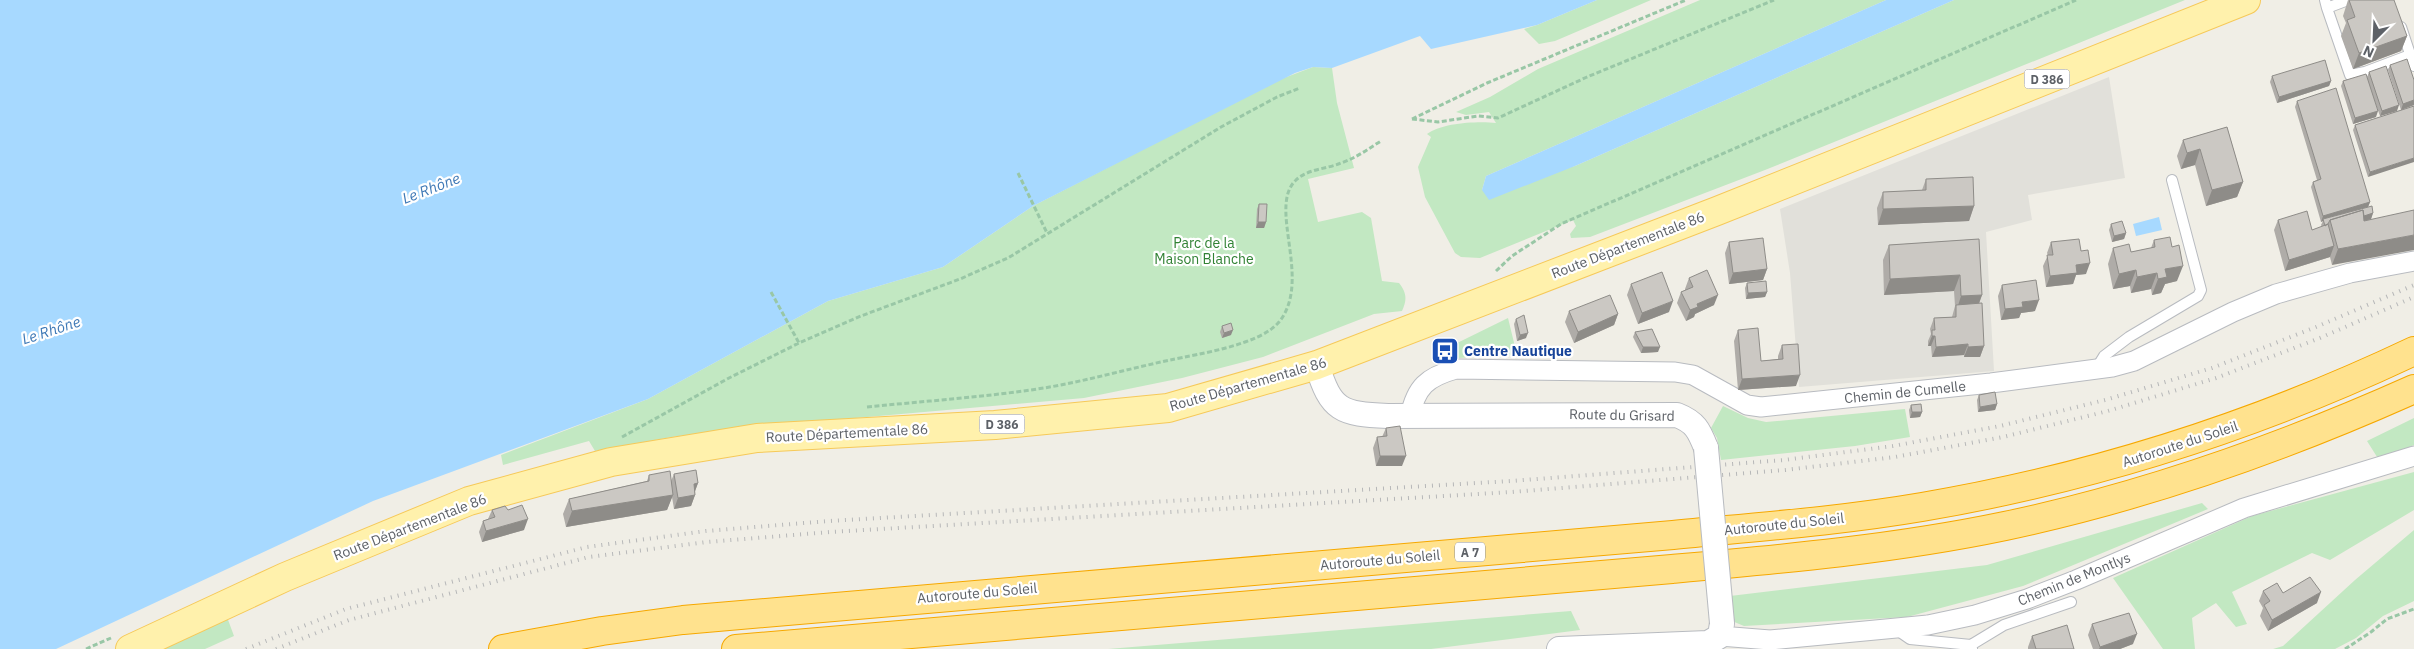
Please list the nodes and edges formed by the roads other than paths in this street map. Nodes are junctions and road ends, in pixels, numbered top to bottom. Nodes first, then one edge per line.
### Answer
1 (2246, 0) edge
2 (2348, 0) edge
3 (2326, 4) edge
4 (2398, 18) edge
5 (2410, 55) junction
6 (2414, 66) edge
7 (2172, 180) dead end
8 (2414, 261) edge
9 (2414, 351) edge
10 (1317, 365) junction
11 (2096, 370) junction
12 (2414, 389) edge
13 (1410, 416) junction
14 (2414, 456) edge
15 (2071, 602) dead end
16 (1894, 628) junction
17 (1721, 630) junction
18 (1972, 647) edge
19 (130, 649) edge
20 (503, 649) edge
21 (736, 649) edge
22 (1560, 649) edge

1 - 10 main road, Route Départementale 86 / D 386
2 - 3 lane
3 - 5 lane
4 - 5 lane
5 - 6 lane
7 - 11 lane
8 - 11 street, Chemin de Cumelle
9 - 20 highway, Autoroute du Soleil / A 7
10 - 13 street, Route du Grisard
10 - 19 main road, Route Départementale 86 / D 386
11 - 13 street, Chemin de Cumelle
12 - 21 highway
13 - 17 street, Route du Grisard, bridge
14 - 16 street, Chemin de Montlys
15 - 18 lane
16 - 17 street, Chemin de Montlys
16 - 18 lane
17 - 22 street

